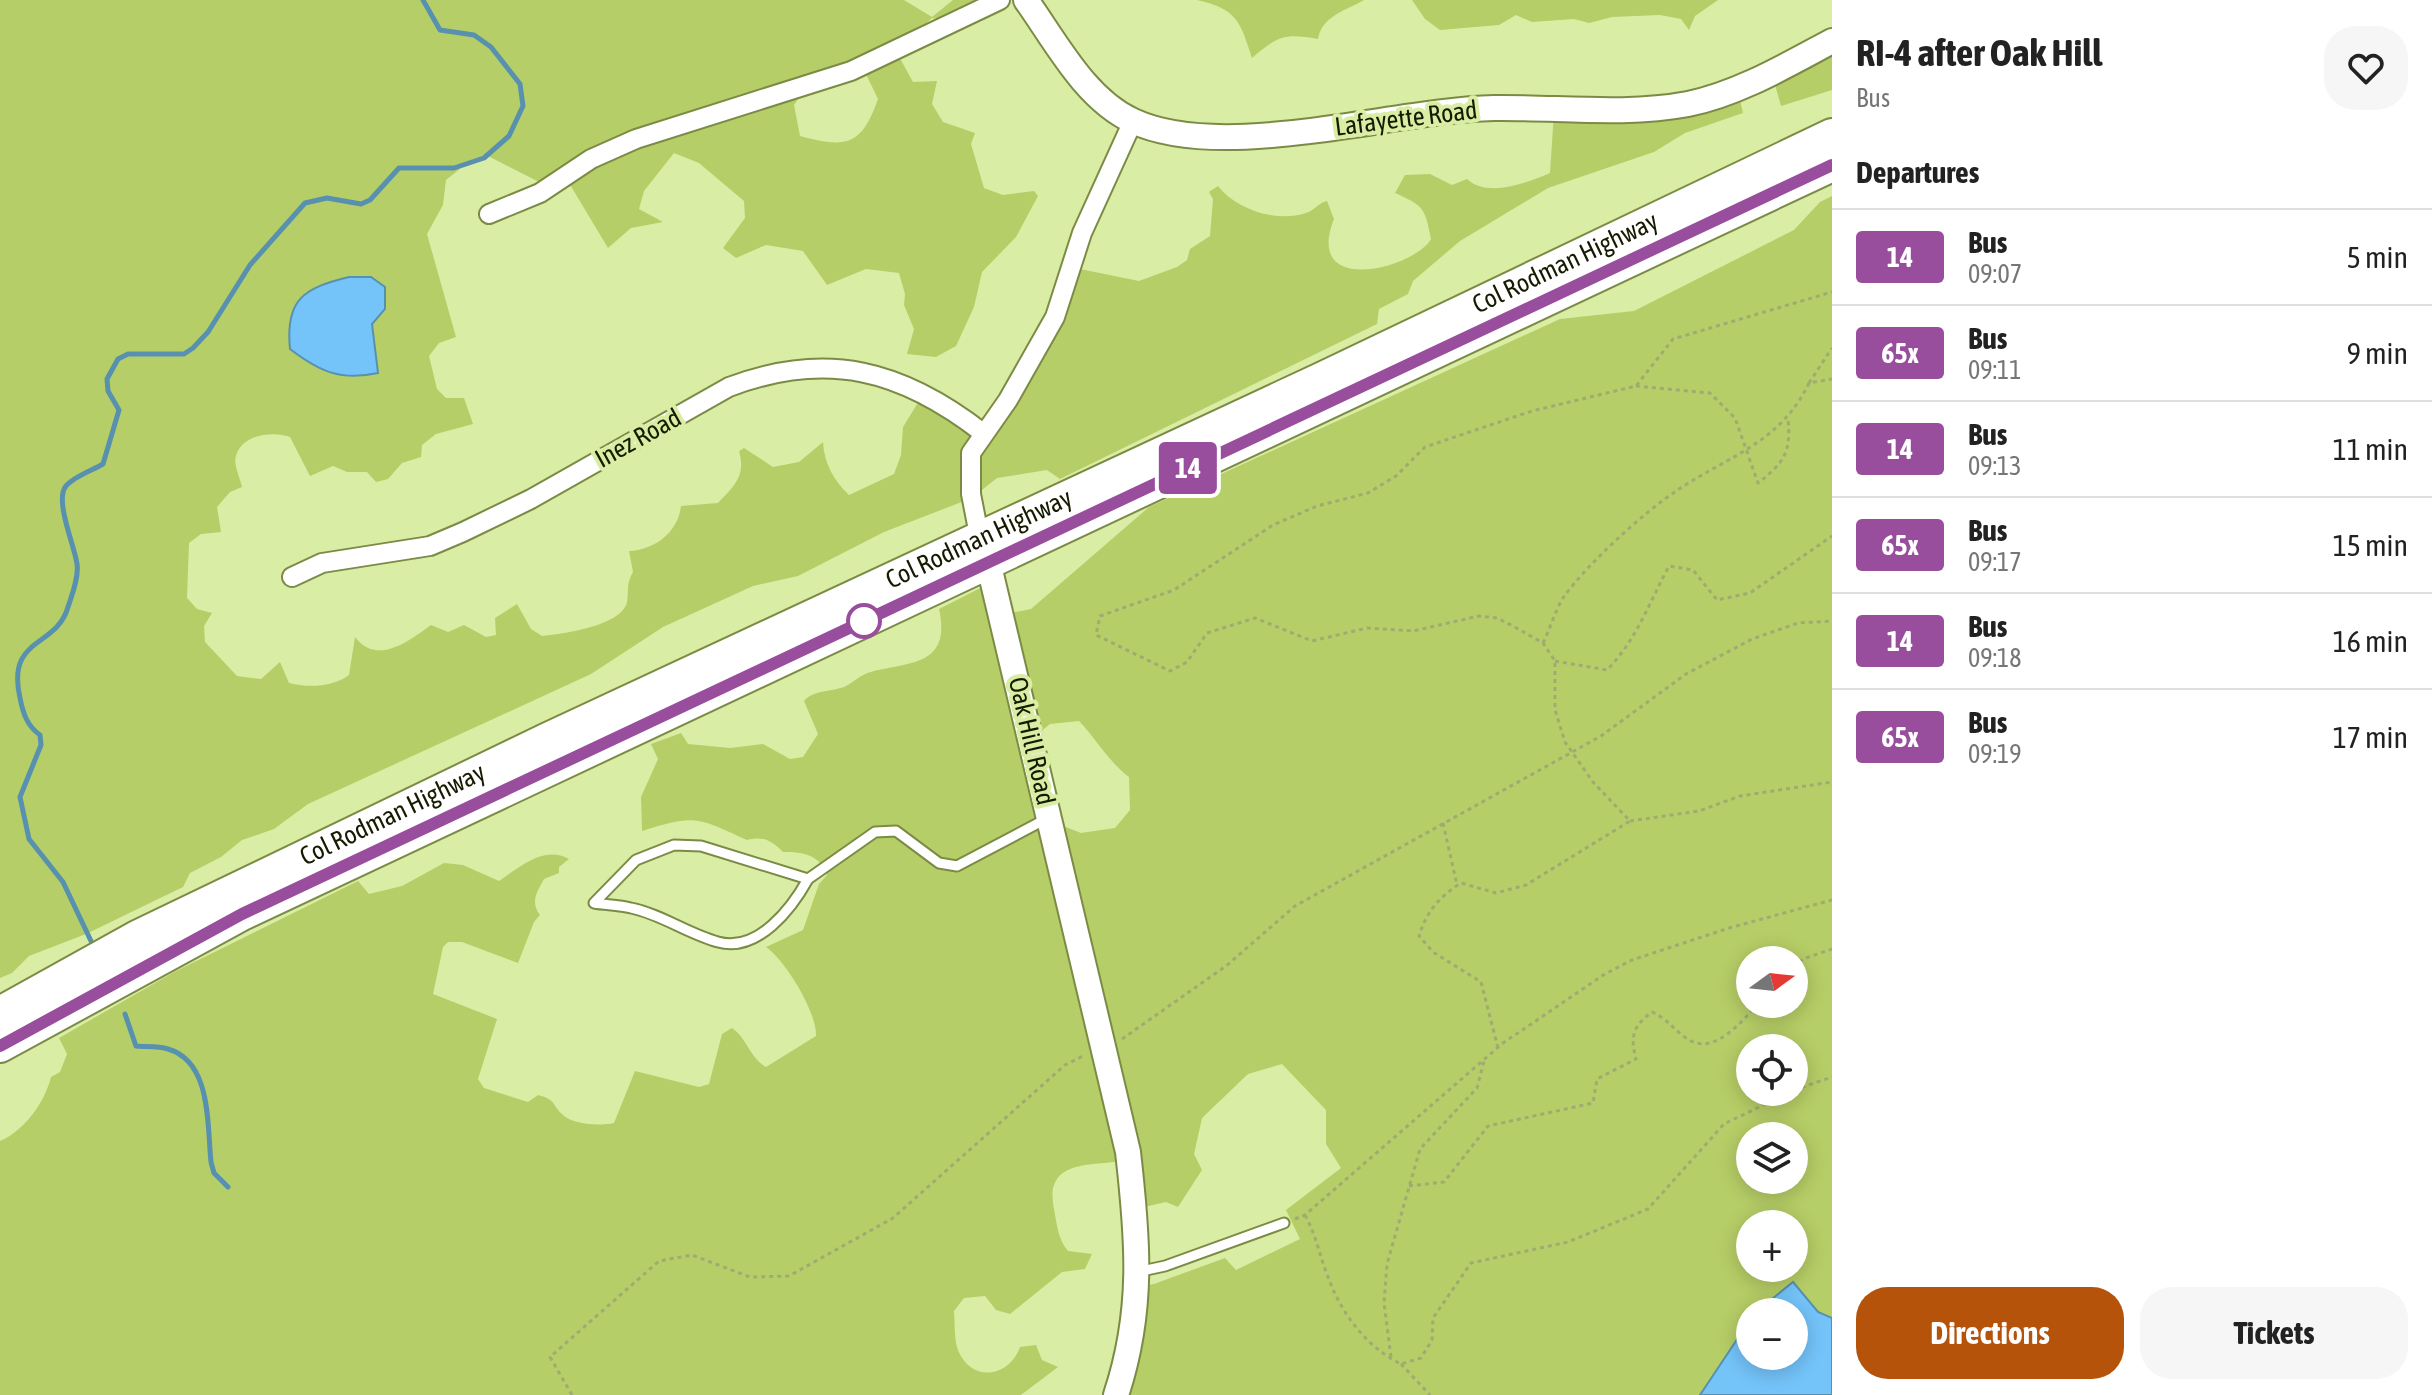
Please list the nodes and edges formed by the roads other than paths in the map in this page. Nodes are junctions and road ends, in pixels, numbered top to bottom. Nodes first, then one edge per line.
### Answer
1 (1000, 0) edge
2 (1026, 0) edge
3 (1832, 41) edge
4 (1133, 121) junction
5 (1832, 135) edge
6 (1832, 165) edge
7 (489, 214) dead end
8 (983, 433) junction
9 (985, 548) junction
10 (292, 577) dead end
11 (1049, 817) junction
12 (808, 879) junction
13 (0, 1013) edge
14 (0, 1046) edge
15 (1284, 1223) road end
16 (1137, 1272) junction
17 (1116, 1395) edge

1 - 7 street
2 - 4 street, Lafayette Road
3 - 4 street, Lafayette Road
4 - 8 street, Oak Hill Road
5 - 9 highway, Col Rodman Highway
6 - 9 highway, Col Rodman Highway
8 - 9 street, Oak Hill Road
8 - 10 street, Inez Road
9 - 11 street, Oak Hill Road
9 - 13 highway, Col Rodman Highway
9 - 14 highway, Col Rodman Highway
11 - 12 lane
11 - 16 street, Oak Hill Road
12 - 12 lane
15 - 16 lane
16 - 17 street, Oak Hill Road

